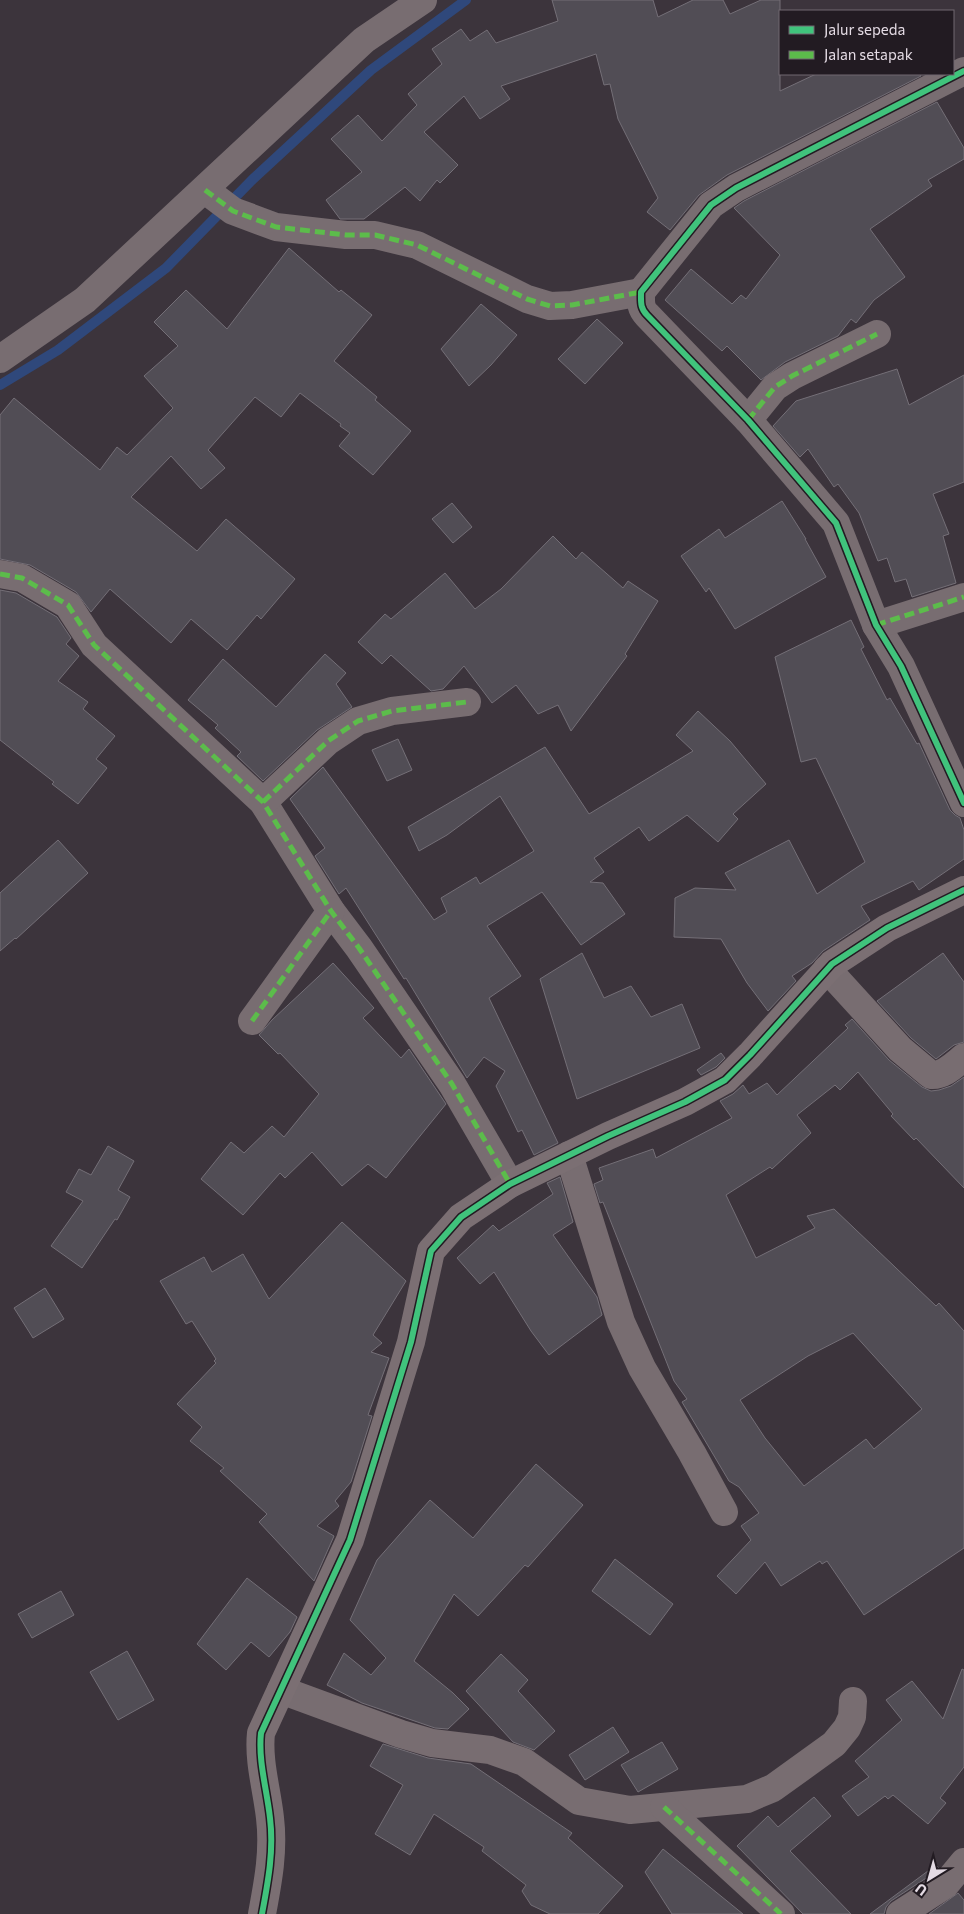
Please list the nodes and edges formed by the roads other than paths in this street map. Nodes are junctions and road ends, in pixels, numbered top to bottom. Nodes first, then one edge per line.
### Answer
1 (423, 0) edge
2 (964, 71) edge
3 (219, 200) junction
4 (641, 292) junction
5 (877, 334) dead end
6 (0, 359) edge
7 (748, 420) junction
8 (0, 574) edge
9 (964, 597) edge
10 (876, 625) junction
11 (467, 702) dead end
12 (262, 802) junction
13 (964, 803) edge
14 (964, 890) edge
15 (331, 911) junction
16 (827, 969) junction
17 (252, 1021) dead end
18 (964, 1057) edge
19 (569, 1155) junction
20 (510, 1184) junction
21 (724, 1512) dead end
22 (281, 1690) junction
23 (853, 1701) dead end
24 (664, 1807) junction
25 (964, 1862) edge
26 (262, 1914) edge
27 (781, 1914) edge
28 (900, 1914) edge

1 - 3 street
2 - 4 street
3 - 4 street
3 - 6 street
4 - 7 street
5 - 7 street
7 - 10 street
8 - 12 street
9 - 10 street
10 - 13 street
11 - 12 street
12 - 15 street
14 - 16 street
15 - 17 street
15 - 20 street
16 - 18 street
16 - 19 street
19 - 20 street
19 - 21 street
20 - 22 street
22 - 24 street
22 - 26 street
23 - 24 street
24 - 27 street
25 - 28 street

